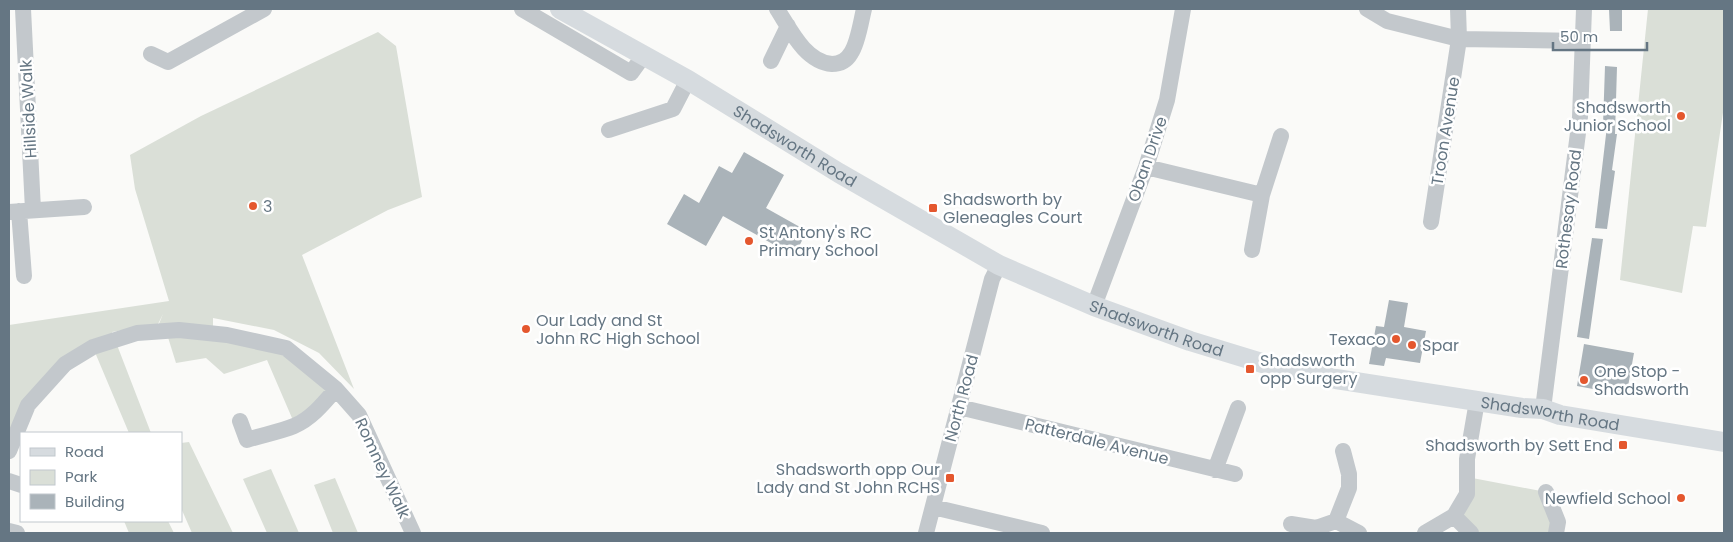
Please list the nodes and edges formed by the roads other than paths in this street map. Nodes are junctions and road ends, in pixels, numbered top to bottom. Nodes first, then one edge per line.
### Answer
1 (23, 9) edge
2 (264, 9) edge
3 (522, 9) edge
4 (560, 9) edge
5 (777, 9) edge
6 (864, 9) edge
7 (1183, 9) edge
8 (1367, 9) edge
9 (1458, 9) edge
10 (1584, 9) edge
11 (788, 26) junction
12 (1459, 38) junction
13 (1583, 41) junction
14 (151, 54) dead end
15 (644, 55) junction
16 (771, 61) dead end
17 (688, 80) junction
18 (609, 130) dead end
19 (1282, 136) dead end
20 (1146, 167) junction
21 (1262, 195) junction
22 (84, 207) dead end
23 (20, 211) edge
24 (1431, 222) dead end
25 (1252, 250) dead end
26 (999, 265) junction
27 (24, 276) dead end
28 (1094, 306) junction
29 (336, 389) junction
30 (1477, 401) junction
31 (959, 407) junction
32 (1238, 408) dead end
33 (1543, 408) junction
34 (240, 421) dead end
35 (1724, 442) edge
36 (9, 451) edge
37 (1344, 451) dead end
38 (1215, 470) junction
39 (1235, 474) dead end
40 (1546, 492) dead end
41 (933, 507) junction
42 (1454, 516) junction
43 (1336, 521) junction
44 (1291, 524) dead end
45 (9, 531) edge
46 (17, 533) edge
47 (413, 533) edge
48 (926, 533) edge
49 (1042, 533) edge
50 (1359, 533) edge
51 (1425, 533) edge
52 (1471, 533) edge
53 (1556, 533) edge

1 - 23 street, Hillside Walk
2 - 14 street
3 - 15 street
4 - 15 main road, Shadsworth Road
5 - 11 street
6 - 11 street
7 - 20 street, Oban Drive
8 - 12 street
9 - 12 street
10 - 13 street, Rothesay Road
11 - 16 street
12 - 13 street
12 - 24 street, Troon Avenue
13 - 33 street, Rothesay Road
15 - 17 main road, Shadsworth Road
17 - 18 street
17 - 26 main road, Shadsworth Road
19 - 21 street
20 - 21 street
20 - 28 street, Oban Drive
21 - 25 street
22 - 23 street
23 - 27 street, Hillside Walk
26 - 28 main road, Shadsworth Road
26 - 31 street, North Road
28 - 30 main road, Shadsworth Road
29 - 34 street
29 - 36 street, Romney Walk
29 - 47 street, Romney Walk
30 - 33 main road, Shadsworth Road
30 - 42 street
31 - 38 street, Patterdale Avenue
31 - 41 street, North Road
32 - 38 street
33 - 35 main road, Shadsworth Road
37 - 43 street
38 - 39 street, Patterdale Avenue
40 - 53 street
41 - 48 street, North Road
41 - 49 street
42 - 51 street
42 - 52 street
43 - 44 street
43 - 50 street
45 - 46 street

